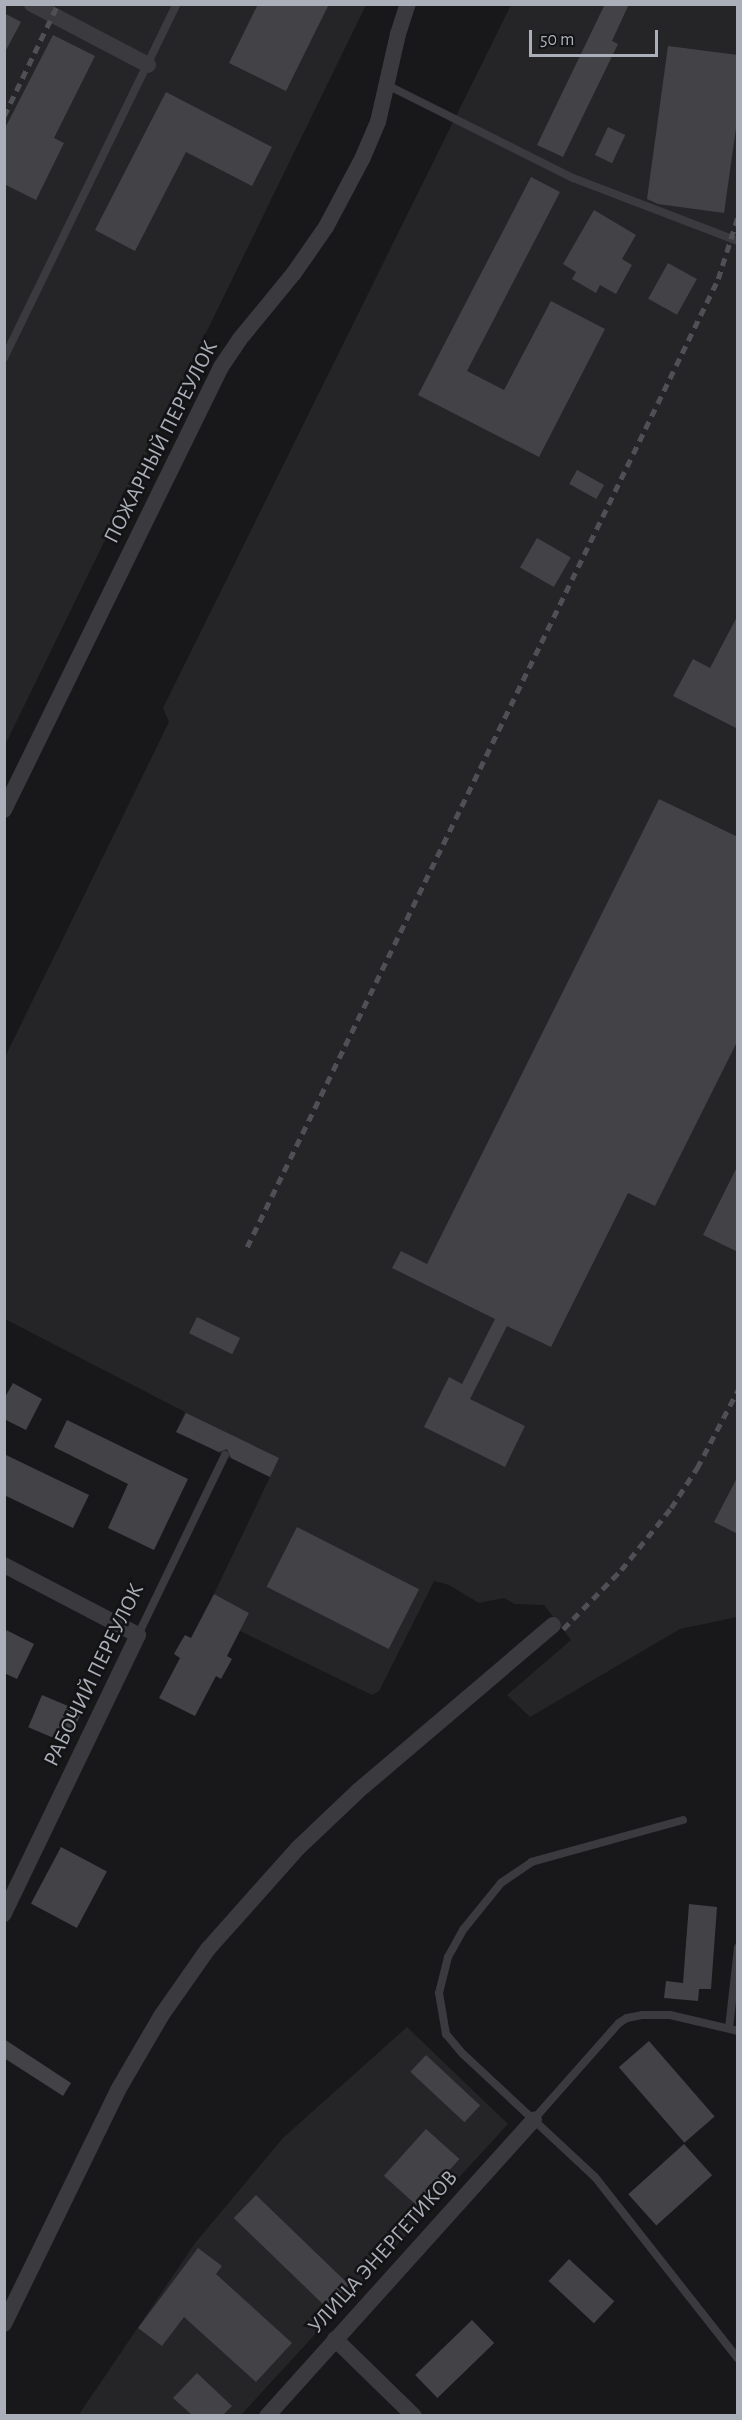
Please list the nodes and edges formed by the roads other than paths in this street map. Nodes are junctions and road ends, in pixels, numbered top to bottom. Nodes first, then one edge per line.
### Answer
1 (33, 4) edge
2 (177, 4) edge
3 (408, 4) edge
4 (148, 64) junction
5 (385, 84) junction
6 (738, 241) edge
7 (4, 358) edge
8 (4, 810) edge
9 (225, 1455) dead end
10 (4, 1565) edge
11 (553, 1625) dead end
12 (138, 1635) junction
13 (683, 1820) dead end
14 (4, 1914) edge
15 (738, 1948) edge
16 (734, 2029) edge
17 (534, 2119) junction
18 (4, 2324) edge
19 (335, 2339) junction
20 (738, 2360) edge
21 (267, 2415) edge
22 (414, 2415) edge

1 - 4 street
2 - 4 lane
3 - 5 street, ПОЖАРНЫЙ ПЕРЕУЛОК
4 - 7 lane
5 - 6 lane
5 - 8 street, ПОЖАРНЫЙ ПЕРЕУЛОК
9 - 12 lane, РАБОЧИЙ ПЕРЕУЛОК
10 - 12 street
11 - 18 street
12 - 14 street, РАБОЧИЙ ПЕРЕУЛОК
13 - 17 lane
15 - 16 lane
16 - 17 lane, УЛИЦА ЭНЕРГЕТИКОВ
17 - 19 street, УЛИЦА ЭНЕРГЕТИКОВ
17 - 20 lane
19 - 21 street, УЛИЦА ЭНЕРГЕТИКОВ
19 - 22 street

